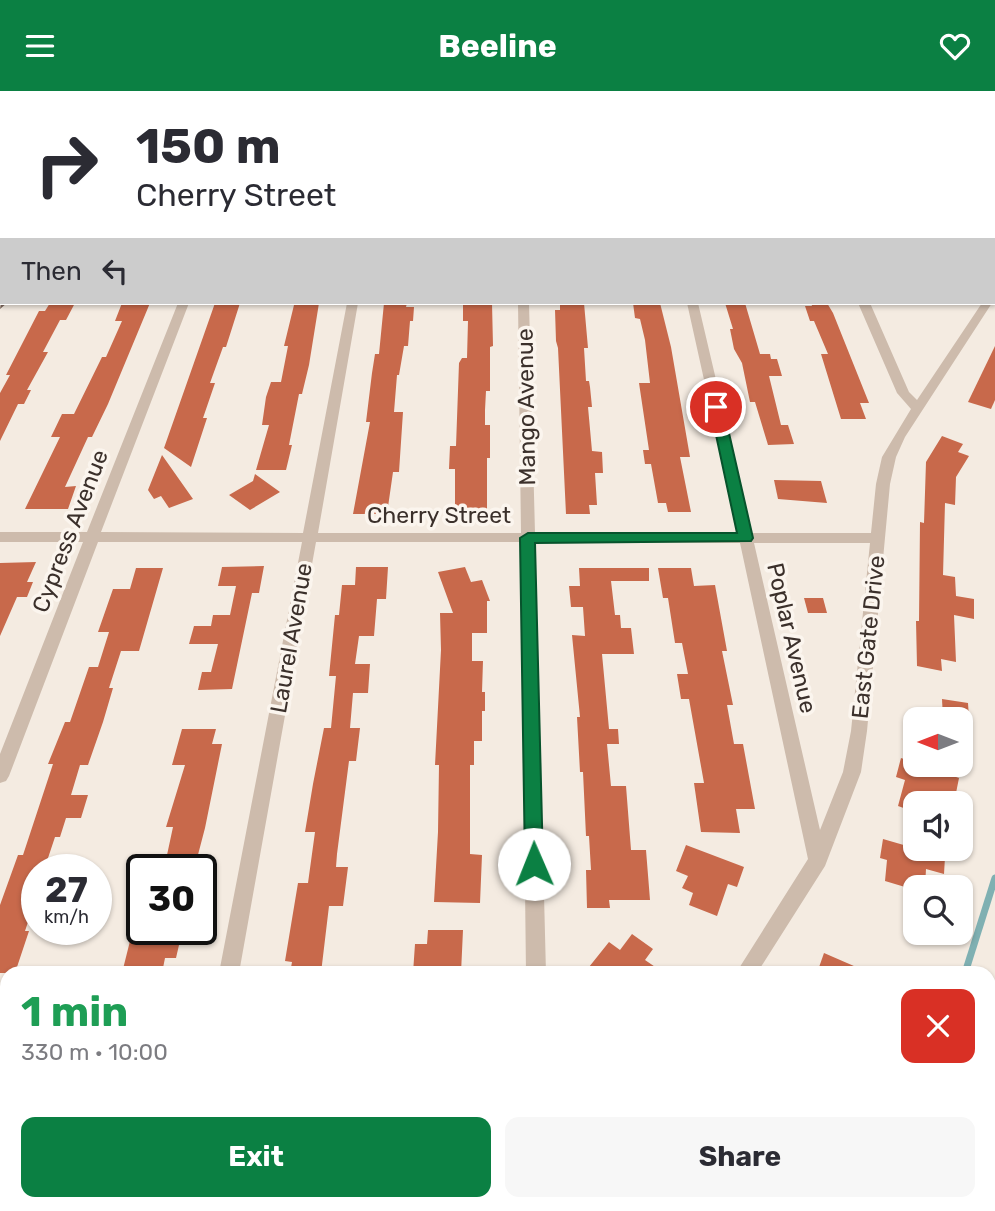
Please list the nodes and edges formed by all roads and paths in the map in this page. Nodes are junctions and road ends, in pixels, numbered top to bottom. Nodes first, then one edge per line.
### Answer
1 (182, 305) edge
2 (354, 305) edge
3 (524, 305) edge
4 (693, 305) edge
5 (865, 305) edge
6 (987, 305) edge
7 (919, 409) junction
8 (0, 537) edge
9 (93, 537) junction
10 (310, 537) junction
11 (528, 538) junction
12 (746, 538) junction
13 (878, 538) junction
14 (0, 776) edge
15 (818, 860) junction
16 (230, 966) edge
17 (536, 966) edge
18 (750, 966) edge

1 - 9 street, Cypress Avenue
2 - 10 street, Laurel Avenue
3 - 11 street, Mango Avenue
4 - 12 street, Poplar Avenue
5 - 7 street
6 - 7 street, East Gate Drive
7 - 13 street, East Gate Drive
8 - 9 street, Cherry Street
9 - 10 street, Cherry Street
9 - 14 street, Cypress Avenue
10 - 11 street, Cherry Street
10 - 16 street, Laurel Avenue
11 - 12 street, Cherry Street
11 - 17 street, Mango Avenue
12 - 13 street, Cherry Street
12 - 15 street, Poplar Avenue
13 - 15 street, East Gate Drive
15 - 18 street, East Gate Drive

